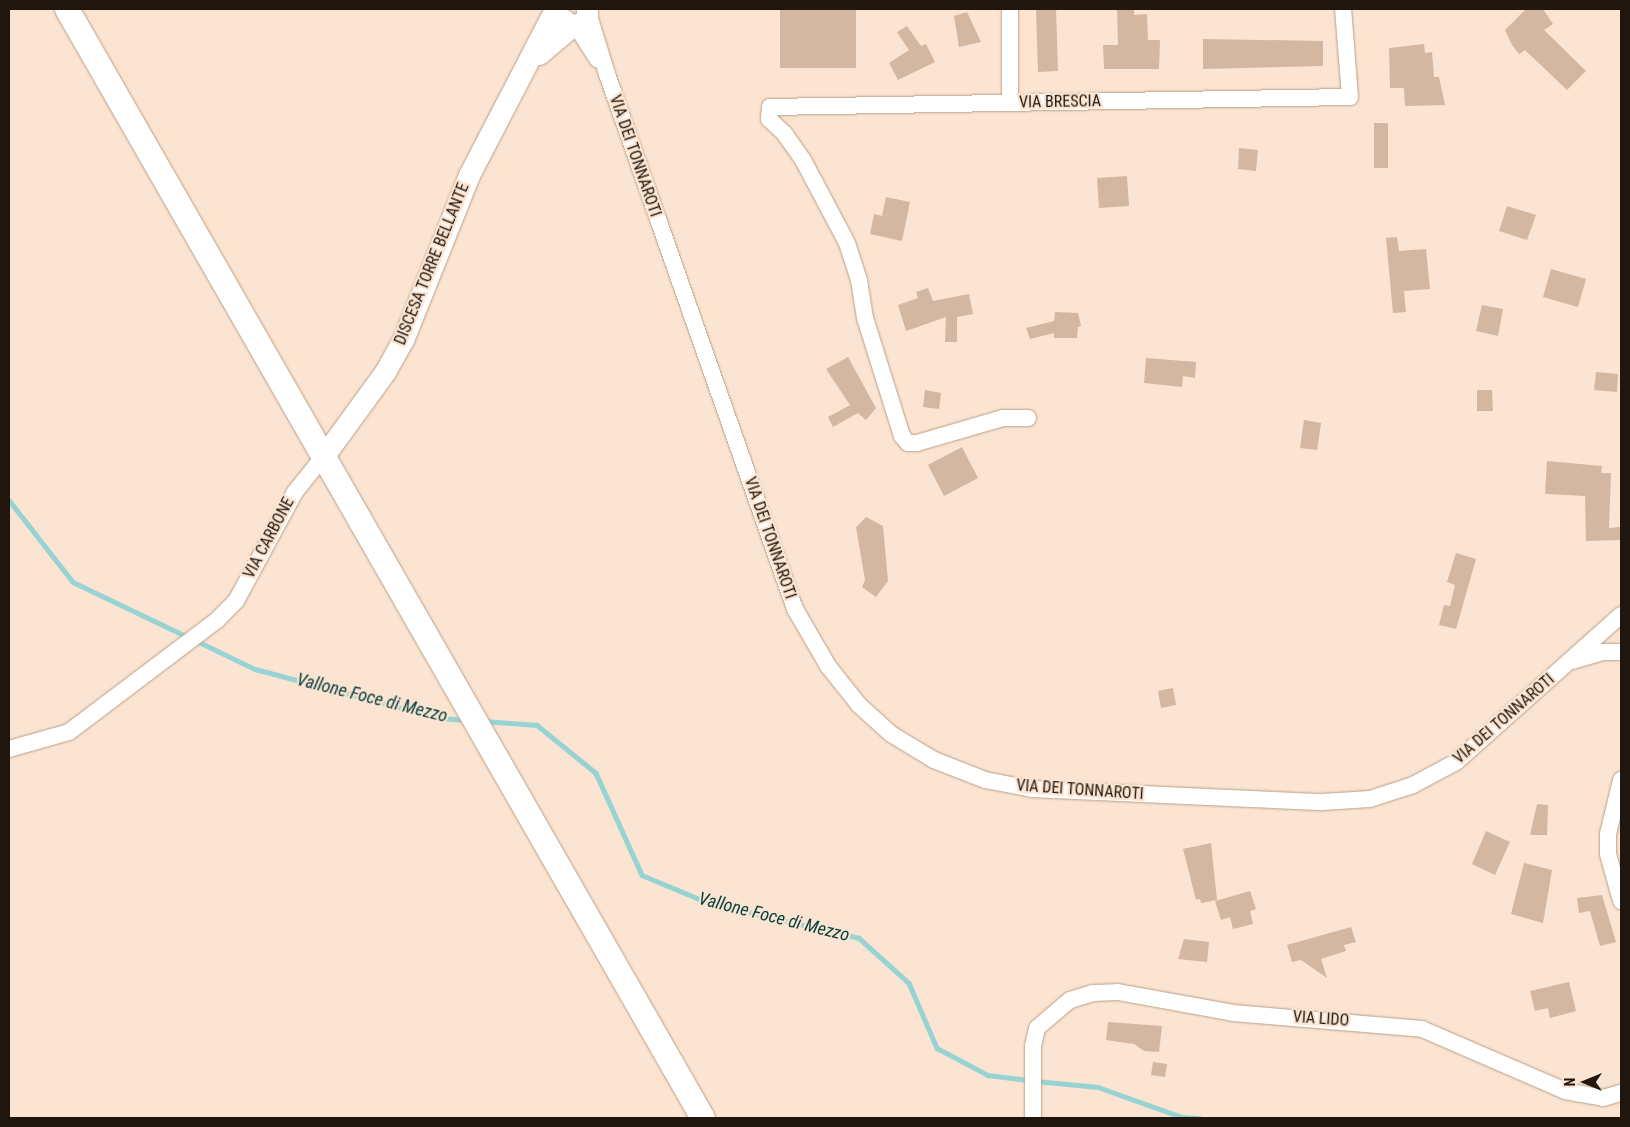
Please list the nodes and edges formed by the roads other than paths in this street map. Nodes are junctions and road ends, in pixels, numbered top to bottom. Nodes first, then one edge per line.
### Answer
1 (67, 9) edge
2 (1010, 9) edge
3 (1343, 9) edge
4 (567, 14) edge
5 (1010, 102) junction
6 (1028, 418) dead end
7 (323, 457) junction
8 (1621, 615) edge
9 (1614, 628) edge
10 (1619, 654) edge
11 (1569, 662) junction
12 (9, 749) edge
13 (1621, 780) edge
14 (1615, 856) edge
15 (1621, 901) edge
16 (1621, 1092) edge
17 (1033, 1112) edge
18 (703, 1118) edge

1 - 7 main road
2 - 5 street
3 - 5 street, VIA BRESCIA
4 - 7 street, DISCESA TORRE BELLANTE
4 - 11 street, VIA DEI TONNAROTI
5 - 6 street, VIA BRESCIA
7 - 12 street, VIA CARBONE
7 - 18 main road
8 - 9 street, VIA DEI TONNAROTI
9 - 11 street, VIA DEI TONNAROTI
10 - 11 street
13 - 14 street
14 - 15 street
16 - 17 street, VIA LIDO

